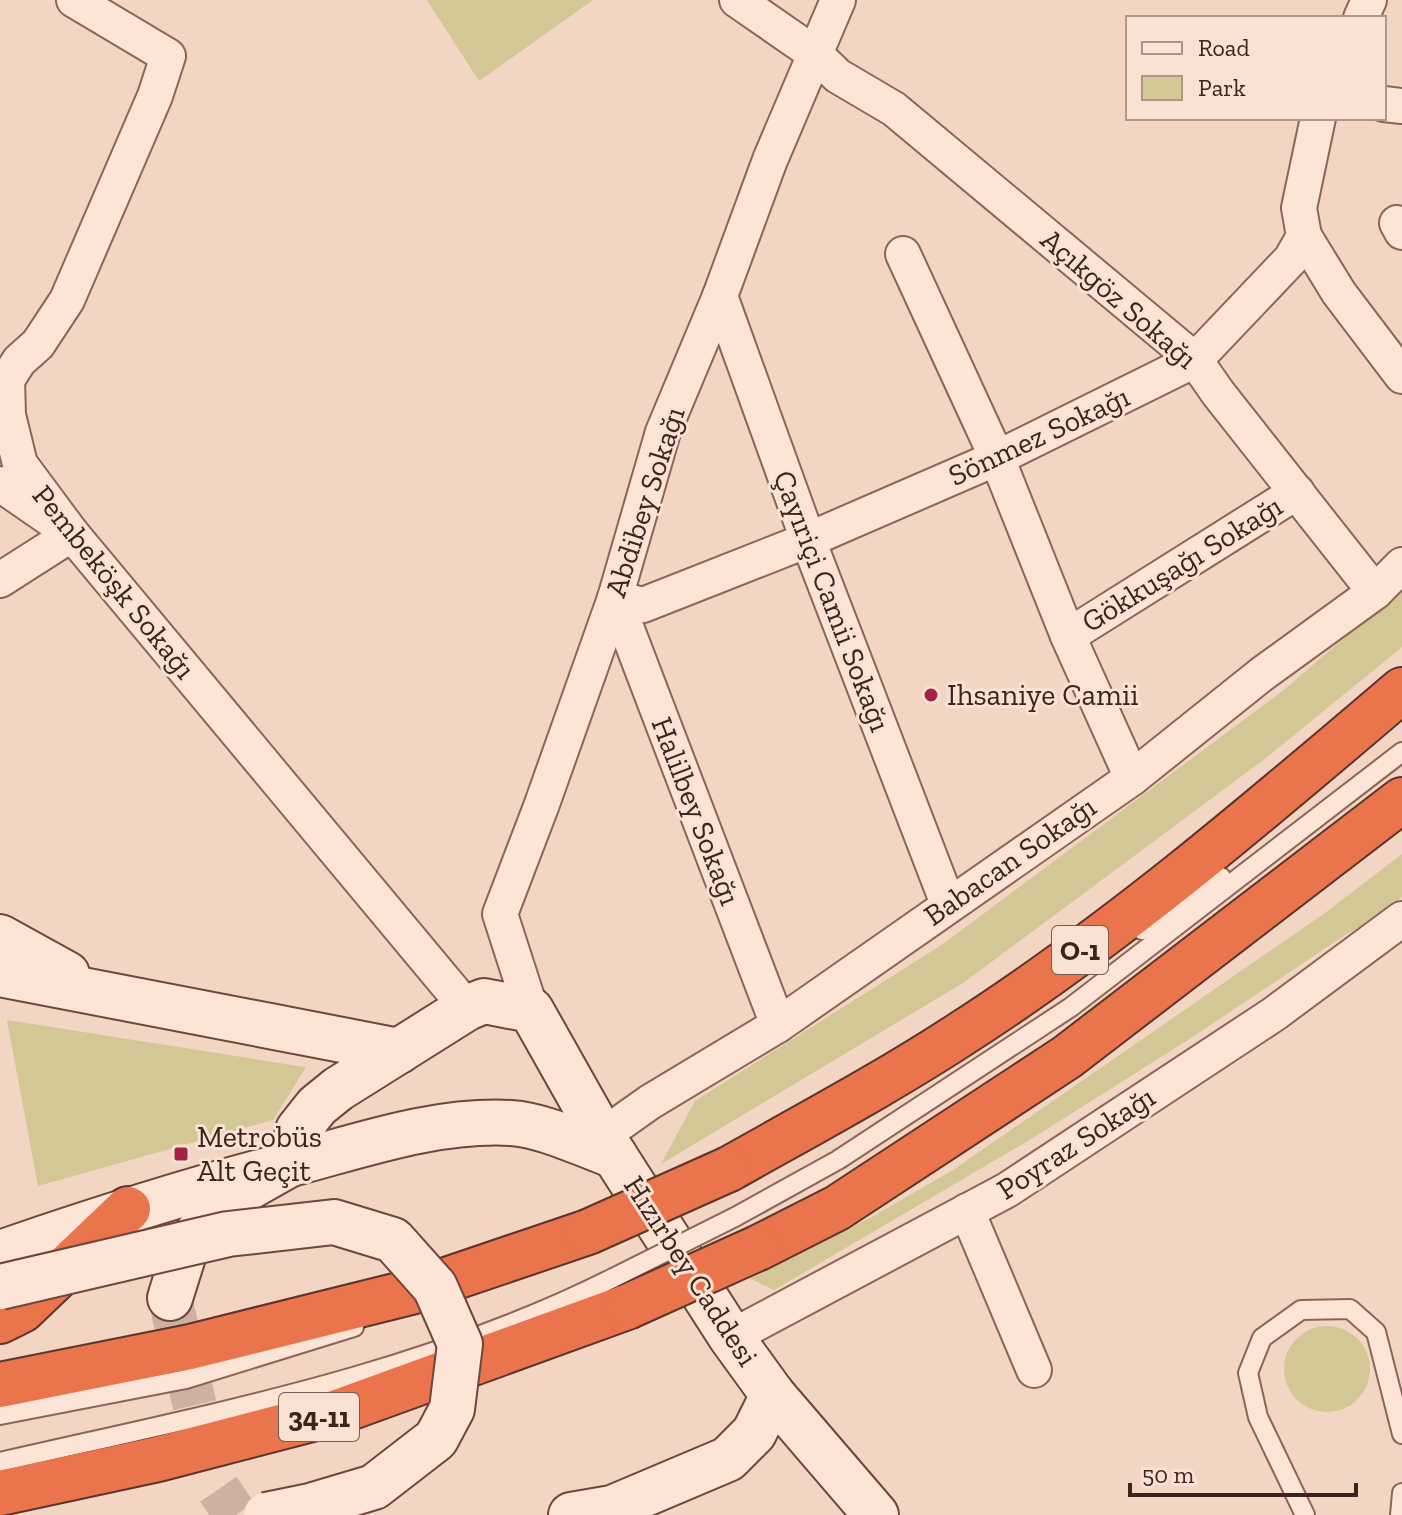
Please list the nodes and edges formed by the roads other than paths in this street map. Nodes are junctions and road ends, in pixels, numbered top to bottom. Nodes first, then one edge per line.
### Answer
1 (74, 0) edge
2 (737, 0) edge
3 (838, 0) edge
4 (815, 54) junction
5 (1318, 120) edge
6 (1304, 236) junction
7 (903, 254) dead end
8 (720, 296) junction
9 (1195, 360) junction
10 (1402, 376) edge
11 (997, 458) junction
12 (0, 484) edge
13 (1297, 492) junction
14 (72, 534) junction
15 (808, 540) junction
16 (1402, 565) edge
17 (0, 580) edge
18 (1375, 592) junction
19 (615, 598) junction
20 (1068, 636) junction
21 (1402, 690) edge
22 (1402, 752) edge
23 (1132, 778) junction
24 (1389, 786) edge
25 (1402, 831) edge
26 (948, 904) junction
27 (1402, 919) edge
28 (1246, 920) junction
29 (0, 937) edge
30 (0, 974) edge
31 (97, 991) junction
32 (467, 1008) junction
33 (531, 1010) junction
34 (778, 1025) junction
35 (399, 1051) junction
36 (609, 1146) junction
37 (290, 1164) junction
38 (725, 1181) junction
39 (128, 1209) junction
40 (967, 1211) junction
41 (746, 1232) junction
42 (0, 1253) edge
43 (0, 1287) edge
44 (470, 1292) dead end
45 (620, 1292) junction
46 (170, 1298) tunnel mouth
47 (395, 1315) dead end
48 (0, 1321) edge
49 (365, 1324) dead end
50 (731, 1337) junction
51 (1034, 1370) dead end
52 (0, 1385) edge
53 (773, 1395) junction
54 (0, 1415) edge
55 (1402, 1434) edge
56 (158, 1459) junction
57 (728, 1459) junction
58 (0, 1462) edge
59 (0, 1493) edge
60 (1402, 1493) edge
61 (15, 1515) edge
62 (266, 1515) edge
63 (571, 1515) edge
64 (860, 1515) edge
65 (876, 1515) edge
66 (1305, 1515) edge
67 (1400, 1515) edge

1 - 14 street, Pembeköşk Sokağı
2 - 4 street, Açıkgöz Sokağı
3 - 4 street, Abdibey Sokağı
4 - 8 street, Abdibey Sokağı
4 - 9 street, Açıkgöz Sokağı
5 - 6 street
6 - 9 street, Sönmez Sokağı
6 - 10 street
7 - 11 street
8 - 15 street, Çayıriçi Camii Sokağı
8 - 19 street, Abdibey Sokağı
9 - 11 street, Sönmez Sokağı
9 - 13 street, Açıkgöz Sokağı
11 - 15 street, Sönmez Sokağı
11 - 20 street
12 - 14 street
13 - 18 street, Açıkgöz Sokağı
13 - 20 street, Gökkuşağı Sokağı
14 - 17 street
14 - 32 street, Pembeköşk Sokağı
15 - 19 street, Sönmez Sokağı
15 - 26 street, Çayıriçi Camii Sokağı
16 - 18 street, Babacan Sokağı
18 - 23 street, Babacan Sokağı
19 - 33 street, Abdibey Sokağı
19 - 34 street, Halilbey Sokağı
20 - 23 street
21 - 38 highway, O-1
22 - 24 lane
23 - 26 street, Babacan Sokağı
24 - 28 highway, O-1
24 - 38 lane
24 - 41 lane
25 - 28 highway
26 - 34 street, Babacan Sokağı
27 - 40 street, Poyraz Sokağı
28 - 41 highway, O-1
29 - 31 main road
30 - 31 main road
31 - 35 main road
32 - 33 main road
32 - 35 main road
33 - 36 main road, Hızırbey Caddesi
34 - 36 street, Babacan Sokağı
35 - 37 main road
36 - 37 main road
36 - 50 main road, Hızırbey Caddesi
37 - 39 main road
37 - 46 main road
38 - 52 highway, O-1, bridge
39 - 42 main road
39 - 48 highway
40 - 50 street, Poyraz Sokağı
40 - 51 street
41 - 45 highway, O-1, bridge
43 - 62 main road, bridge
44 - 47 lane
45 - 56 highway, 34-11
45 - 58 lane
49 - 54 lane
50 - 53 main road, Hızırbey Caddesi
53 - 57 main road
53 - 65 main road, Hızırbey Caddesi
55 - 66 lane
56 - 59 highway, 34-11
56 - 61 highway
57 - 63 main road
57 - 64 main road
60 - 67 lane

